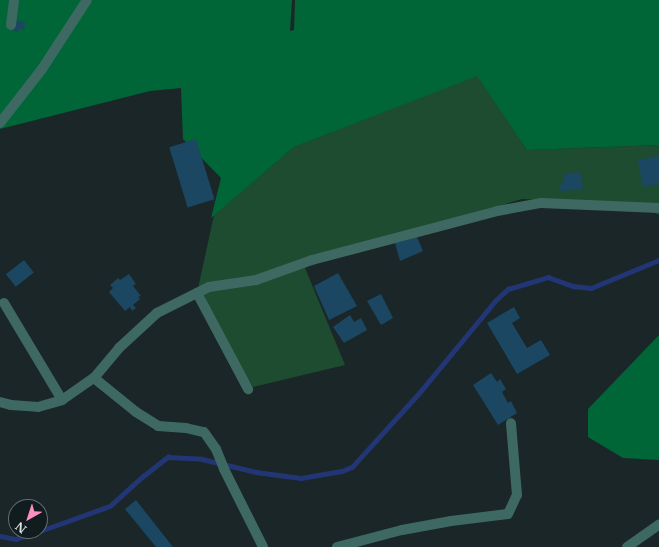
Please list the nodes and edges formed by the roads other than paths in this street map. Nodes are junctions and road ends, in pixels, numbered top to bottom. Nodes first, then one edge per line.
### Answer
1 (14, 0) edge
2 (87, 0) edge
3 (11, 26) dead end
4 (0, 123) edge
5 (659, 208) edge
6 (197, 293) junction
7 (4, 303) dead end
8 (94, 378) junction
9 (248, 389) dead end
10 (62, 400) junction
11 (0, 402) edge
12 (511, 423) dead end
13 (659, 525) edge
14 (263, 547) edge
15 (337, 547) edge
16 (627, 547) edge

1 - 3 street
2 - 4 street
5 - 6 street
6 - 8 street
6 - 9 street
7 - 10 street
8 - 10 street
8 - 14 street
10 - 11 street
12 - 15 street
13 - 16 street

